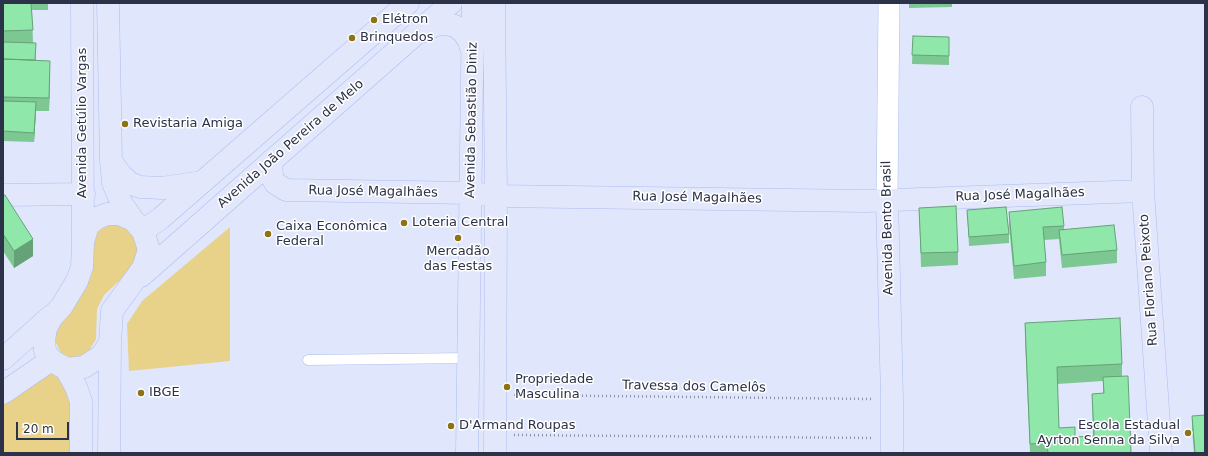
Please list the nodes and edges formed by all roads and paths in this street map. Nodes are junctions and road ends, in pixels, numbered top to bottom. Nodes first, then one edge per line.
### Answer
1 (82, 3) edge
2 (108, 3) edge
3 (408, 3) edge
4 (450, 3) edge
5 (473, 3) edge
6 (494, 3) edge
7 (890, 3) edge
8 (416, 35) junction
9 (472, 51) junction
10 (1142, 107) dead end
11 (111, 161) junction
12 (271, 161) junction
13 (202, 182) junction
14 (1143, 191) junction
15 (471, 193) junction
16 (84, 194) junction
17 (3, 195) edge
18 (496, 196) junction
19 (887, 199) junction
20 (138, 225) junction
21 (83, 242) junction
22 (131, 285) junction
23 (62, 306) junction
24 (110, 343) junction
25 (468, 358) junction
26 (3, 359) edge
27 (308, 360) dead end
28 (58, 364) junction
29 (3, 393) edge
30 (495, 395) junction
31 (892, 399) junction
32 (495, 444) edge
33 (892, 446) edge
34 (81, 453) edge
35 (109, 453) edge
36 (468, 453) edge
37 (1161, 453) edge

1 - 16 street, Avenida Getúlio Vargas
2 - 11 street, Avenida Getúlio Vargas
3 - 13 street
4 - 8 street, Avenida João Pereira de Melo
5 - 9 street, Avenida Sebastião Diniz
6 - 18 street, Avenida Sebastião Diniz
7 - 19 street, Avenida Bento Brasil
8 - 9 street
8 - 12 street, Avenida João Pereira de Melo
9 - 15 street, Avenida Sebastião Diniz
10 - 14 street, Rua Floriano Peixoto
11 - 13 street
11 - 20 street, Avenida Getúlio Vargas
12 - 15 street, Rua José Magalhães
12 - 22 street, Avenida João Pereira de Melo
13 - 20 street
14 - 19 street, Rua José Magalhães
14 - 37 street, Rua Floriano Peixoto
15 - 18 street, Rua José Magalhães
15 - 25 street, Avenida Sebastião Diniz
16 - 17 street
16 - 21 street, Avenida Getúlio Vargas
18 - 19 street, Rua José Magalhães
18 - 30 street, Avenida Sebastião Diniz
19 - 31 street, Avenida Bento Brasil
20 - 21 street
20 - 22 street, Avenida Getúlio Vargas
21 - 23 street, Avenida Getúlio Vargas
22 - 24 street
23 - 26 street
23 - 28 street
24 - 28 street
24 - 35 street
25 - 27 lane
25 - 36 street, Avenida Sebastião Diniz
28 - 29 street
28 - 34 street
30 - 31 path, Travessa dos Camelôs
30 - 32 street, Avenida Sebastião Diniz
31 - 33 street, Avenida Bento Brasil
32 - 33 path

